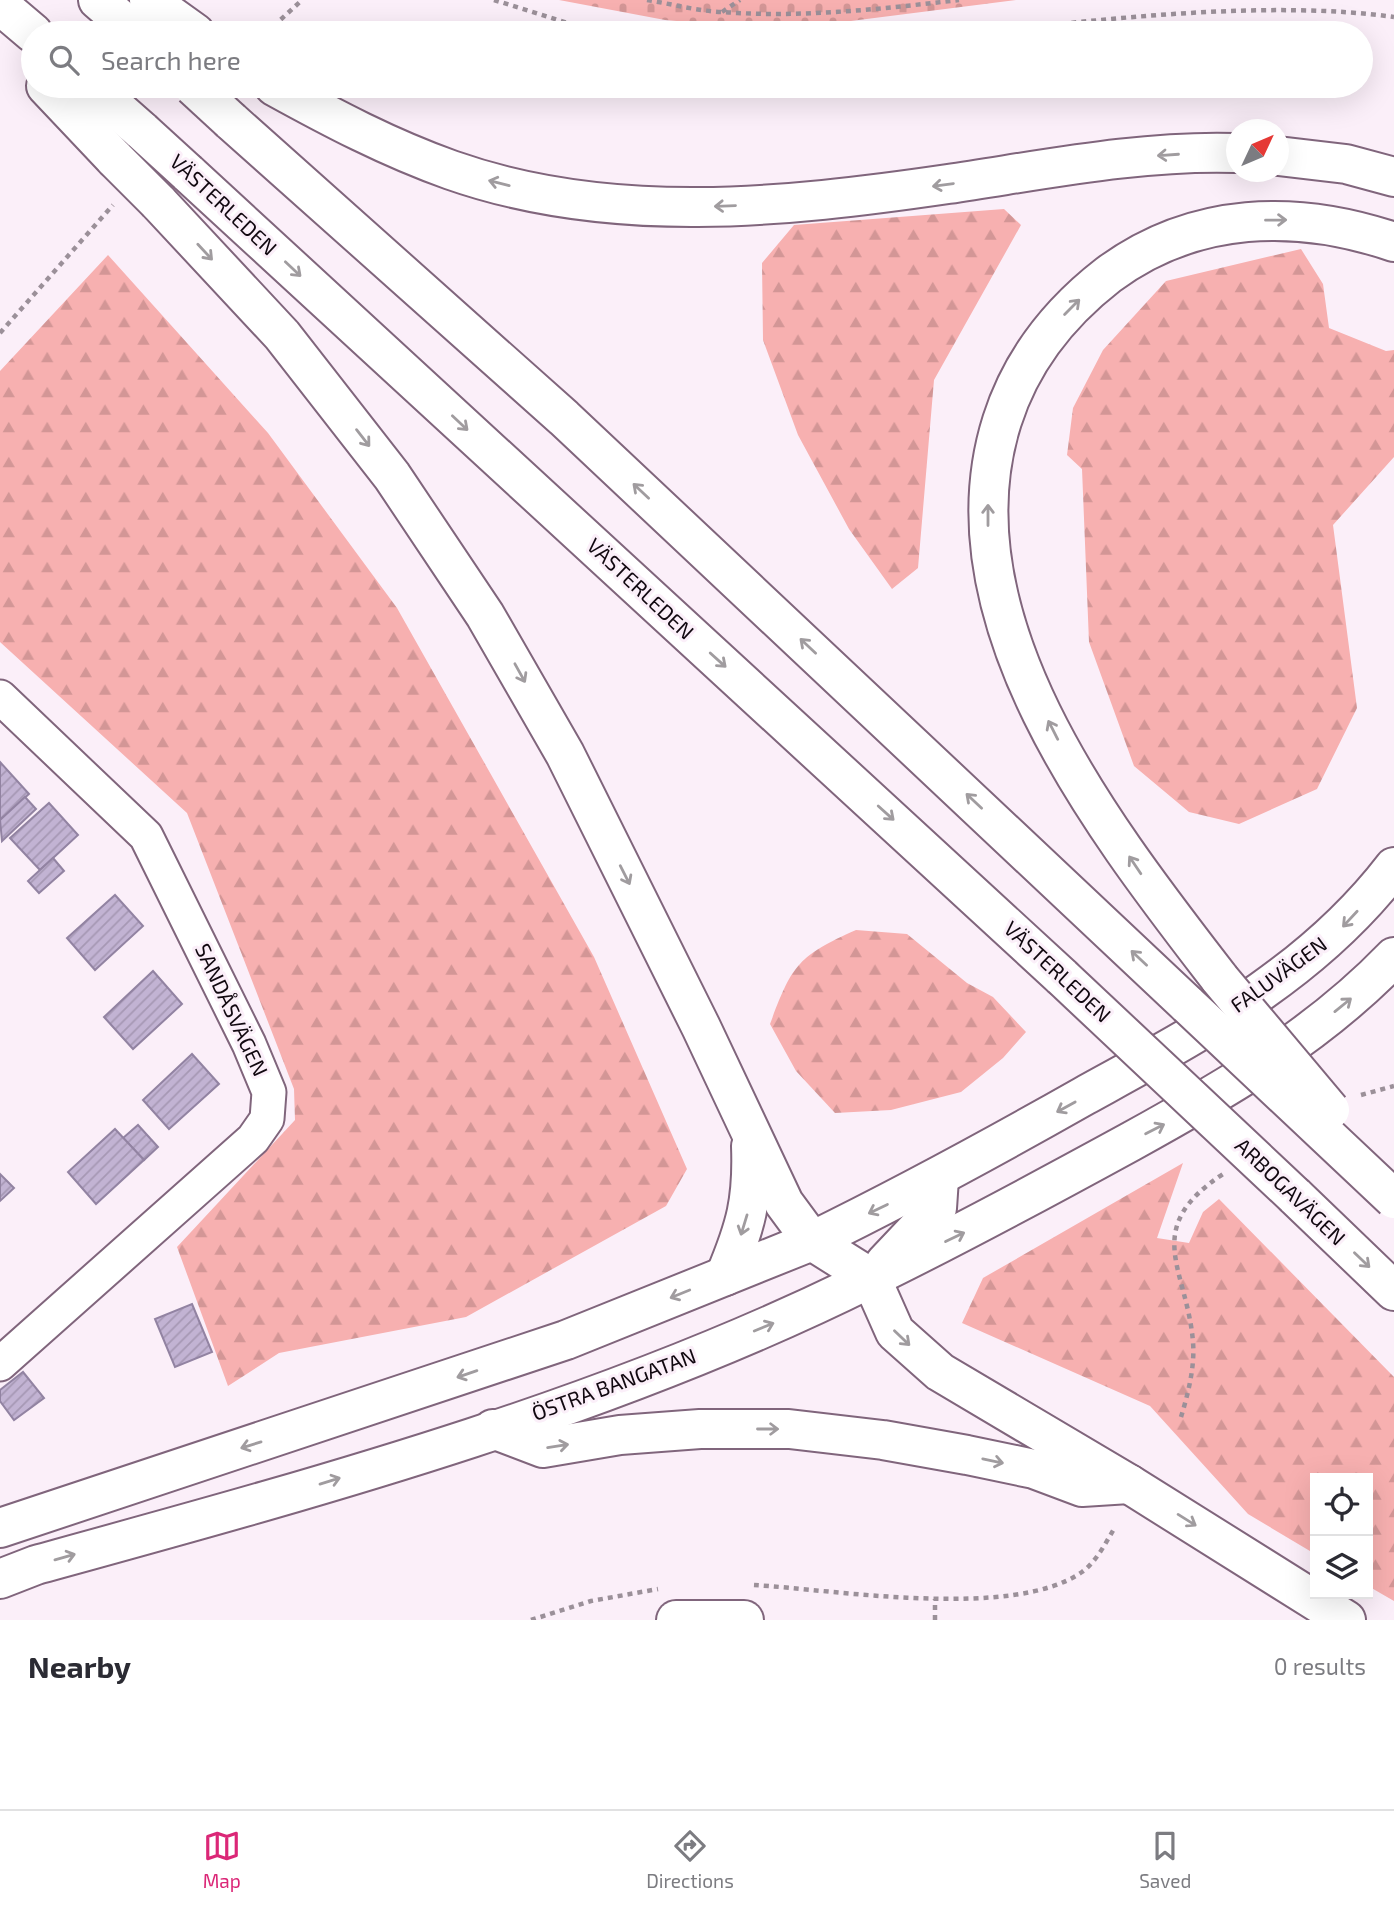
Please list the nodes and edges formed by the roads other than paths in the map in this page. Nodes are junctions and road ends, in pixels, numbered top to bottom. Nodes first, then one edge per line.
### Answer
1 (98, 0) edge
2 (149, 0) edge
3 (122, 21) edge
4 (178, 21) edge
5 (57, 98) edge
6 (105, 98) edge
7 (206, 98) edge
8 (298, 98) edge
9 (1226, 153) edge
10 (1289, 157) edge
11 (1394, 177) edge
12 (1394, 242) edge
13 (0, 697) edge
14 (1394, 867) edge
15 (1394, 957) edge
16 (1191, 1101) junction
17 (750, 1133) junction
18 (939, 1178) junction
19 (1394, 1191) edge
20 (1394, 1199) edge
21 (811, 1241) junction
22 (725, 1276) junction
23 (871, 1278) junction
24 (1394, 1291) edge
25 (0, 1364) edge
26 (493, 1429) junction
27 (1129, 1484) junction
28 (0, 1528) edge
29 (0, 1579) edge
30 (744, 1602) edge
31 (673, 1604) edge
32 (1346, 1620) edge

1 - 3 main road
2 - 4 main road
5 -> 17 main road, VÄSTERLEDEN, bridge
6 -> 16 main road, VÄSTERLEDEN, bridge
20 -> 7 main road, bridge
9 -> 8 main road
10 - 11 main road
19 -> 12 main road, bridge
13 - 25 street, SANDÅSVÄGEN
14 -> 18 main road, FALUVÄGEN
16 -> 15 main road
23 -> 16 main road, ÖSTRA BANGATAN
16 -> 24 main road, ARBOGAVÄGEN, bridge
17 - 21 main road, VÄSTERLEDEN
17 -> 22 main road
18 -> 21 main road
18 - 23 main road
21 - 22 main road
21 - 23 main road
22 -> 28 main road
26 -> 23 main road, ÖSTRA BANGATAN
23 -> 27 main road
26 -> 27 main road
29 -> 26 main road, ÖSTRA BANGATAN
27 -> 32 main road
30 - 31 main road

